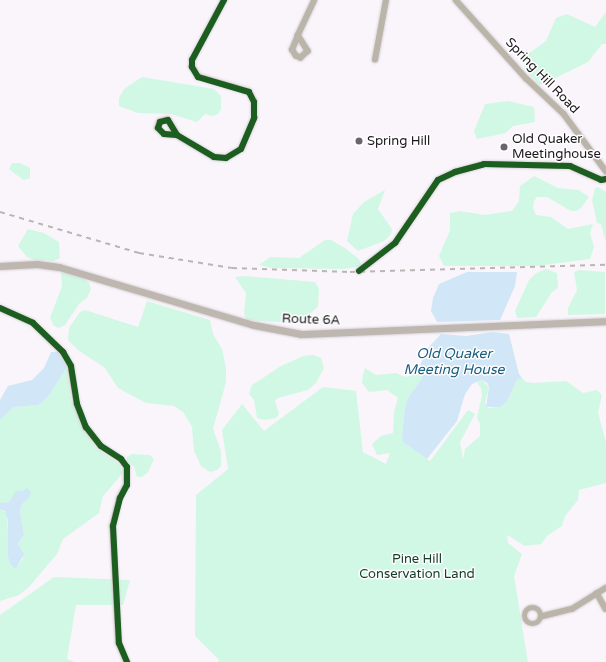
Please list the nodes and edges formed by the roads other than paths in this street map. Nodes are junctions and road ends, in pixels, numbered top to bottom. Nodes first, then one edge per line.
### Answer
1 (224, 0) edge
2 (314, 0) edge
3 (386, 0) edge
4 (458, 1) edge
5 (298, 35) dead end
6 (375, 60) dead end
7 (177, 135) dead end
8 (606, 170) edge
9 (606, 179) edge
10 (0, 266) edge
11 (359, 272) dead end
12 (0, 308) edge
13 (606, 321) edge
14 (606, 588) edge
15 (597, 593) junction
16 (606, 609) edge
17 (543, 616) dead end
18 (127, 662) edge

1 - 7 street
2 - 5 street
3 - 6 street
4 - 8 street, Spring Hill Road
9 - 11 street
10 - 13 main road, Route 6A
12 - 18 street
14 - 15 street
15 - 16 street
15 - 17 street

